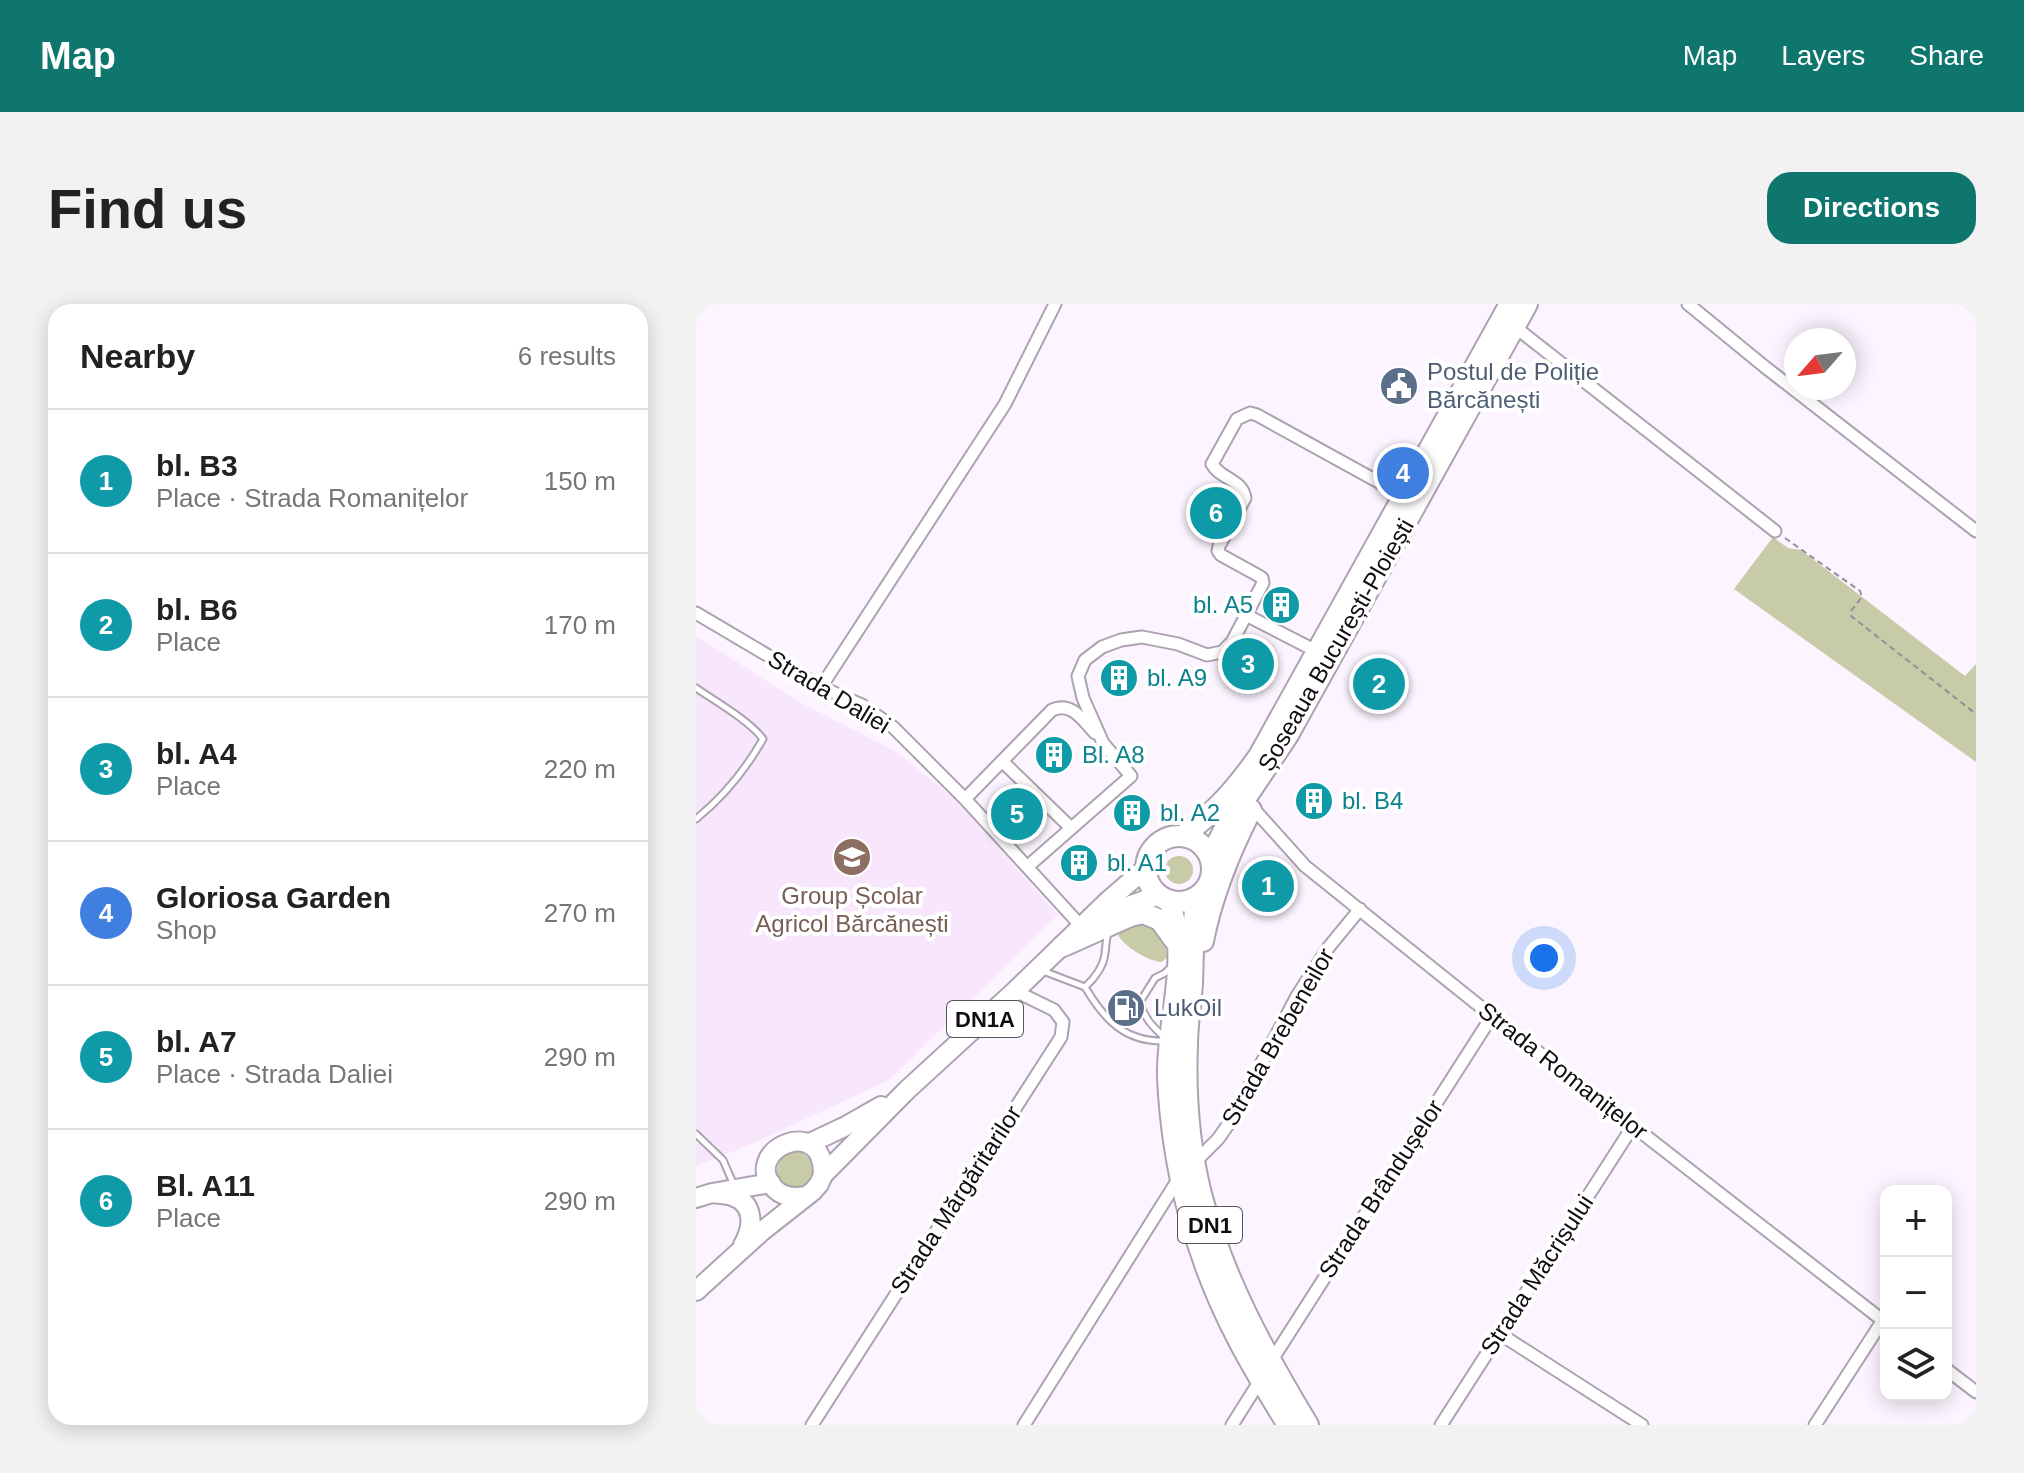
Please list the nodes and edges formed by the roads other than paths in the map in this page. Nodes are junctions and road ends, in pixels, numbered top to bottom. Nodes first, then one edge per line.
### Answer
1 (1055, 304) edge
2 (1510, 304) edge
3 (1527, 304) edge
4 (1688, 304) edge
5 (1515, 327) junction
6 (1404, 496) junction
7 (1775, 531) road end
8 (1976, 531) edge
9 (696, 613) edge
10 (1246, 615) junction
11 (1316, 651) junction
12 (821, 687) junction
13 (696, 688) edge
14 (1288, 735) junction
15 (1103, 743) junction
16 (1002, 761) junction
17 (965, 799) junction
18 (1252, 807) junction
19 (696, 819) edge
20 (1071, 828) junction
21 (1183, 836) junction
22 (1210, 858) junction
23 (1027, 867) junction
24 (1146, 868) junction
25 (1164, 898) junction
26 (1196, 898) junction
27 (1360, 909) junction
28 (1113, 923) junction
29 (1081, 926) junction
30 (1063, 946) junction
31 (1178, 952) junction
32 (1038, 969) junction
33 (1085, 987) junction
34 (1015, 991) junction
35 (1190, 1004) junction
36 (1492, 1016) junction
37 (1169, 1041) junction
38 (907, 1090) junction
39 (1633, 1126) junction
40 (696, 1134) edge
41 (808, 1144) junction
42 (1195, 1163) junction
43 (823, 1175) junction
44 (1180, 1178) junction
45 (772, 1180) junction
46 (733, 1183) junction
47 (704, 1196) edge
48 (805, 1196) junction
49 (761, 1232) junction
50 (740, 1251) junction
51 (696, 1291) edge
52 (1880, 1319) edge
53 (1880, 1328) edge
54 (1500, 1334) junction
55 (1266, 1371) junction
56 (1952, 1374) edge
57 (1976, 1392) edge
58 (812, 1425) edge
59 (1024, 1425) edge
60 (1232, 1425) edge
61 (1288, 1425) edge
62 (1308, 1425) edge
63 (1441, 1425) edge
64 (1642, 1425) edge
65 (1815, 1425) edge

1 - 12 street
2 - 6 highway, Șoseaua București-Ploiești
3 - 5 highway, Șoseaua București-Ploiești / DN1
4 - 8 street
5 - 7 street
5 - 14 highway, Șoseaua București-Ploiești / DN1
6 - 10 street
6 - 11 highway, Șoseaua București-Ploiești
9 - 12 street, Strada Daliei
10 - 11 street
10 - 15 street
11 - 21 highway, Șoseaua București-Ploiești
12 - 17 street, Strada Daliei
13 - 19 lane
14 - 18 highway, DN1
14 - 22 highway, Șoseaua București-Ploiești / DN1
15 - 16 street
15 - 20 street
16 - 17 street
16 - 20 street
17 - 23 street, Strada Daliei
18 - 27 street, Strada Romanițelor
18 - 35 highway, DN1
20 - 23 street
21 - 22 highway
21 - 24 highway
22 - 26 highway, DN1
23 - 29 street, Strada Daliei
24 - 25 highway, DN1
24 - 29 main road, DN1A
25 - 26 highway
25 - 30 main road, DN1A
25 - 31 highway, DN1
26 - 35 highway, DN1
27 - 36 street, Strada Romanițelor
27 - 42 street, Strada Brebeneilor
28 - 30 highway, DN1A
28 - 31 highway, DN1A
28 - 33 lane
29 - 30 main road, DN1A
30 - 32 main road, DN1A
31 - 37 highway, DN1
31 - 37 lane
32 - 33 lane
32 - 34 main road, DN1A
33 - 37 lane
34 - 38 main road, DN1A
34 - 58 street, Strada Mărgăritarilor
35 - 42 highway, DN1
36 - 39 street, Strada Romanițelor
36 - 55 street, Strada Brândușelor
37 - 44 highway, DN1
38 - 41 main road, DN1A
38 - 43 main road, DN1A
39 - 52 street, Strada Romanițelor
39 - 54 street, Strada Măcrișului
40 - 46 lane
41 - 43 main road
41 - 45 main road, DN1A
42 - 55 highway, DN1
43 - 48 main road, DN1A
44 - 55 highway, DN1
44 - 59 street
45 - 46 main road, DN1A
45 - 47 main road, DN1A
45 - 48 main road, DN1A
45 - 49 main road
46 - 47 main road, DN1A
47 - 50 main road
48 - 49 main road
49 - 50 main road
50 - 51 main road
53 - 65 street
54 - 63 street, Strada Măcrișului
54 - 64 street
55 - 60 street, Strada Brândușelor
55 - 61 highway, DN1
55 - 62 highway, DN1
56 - 57 street

